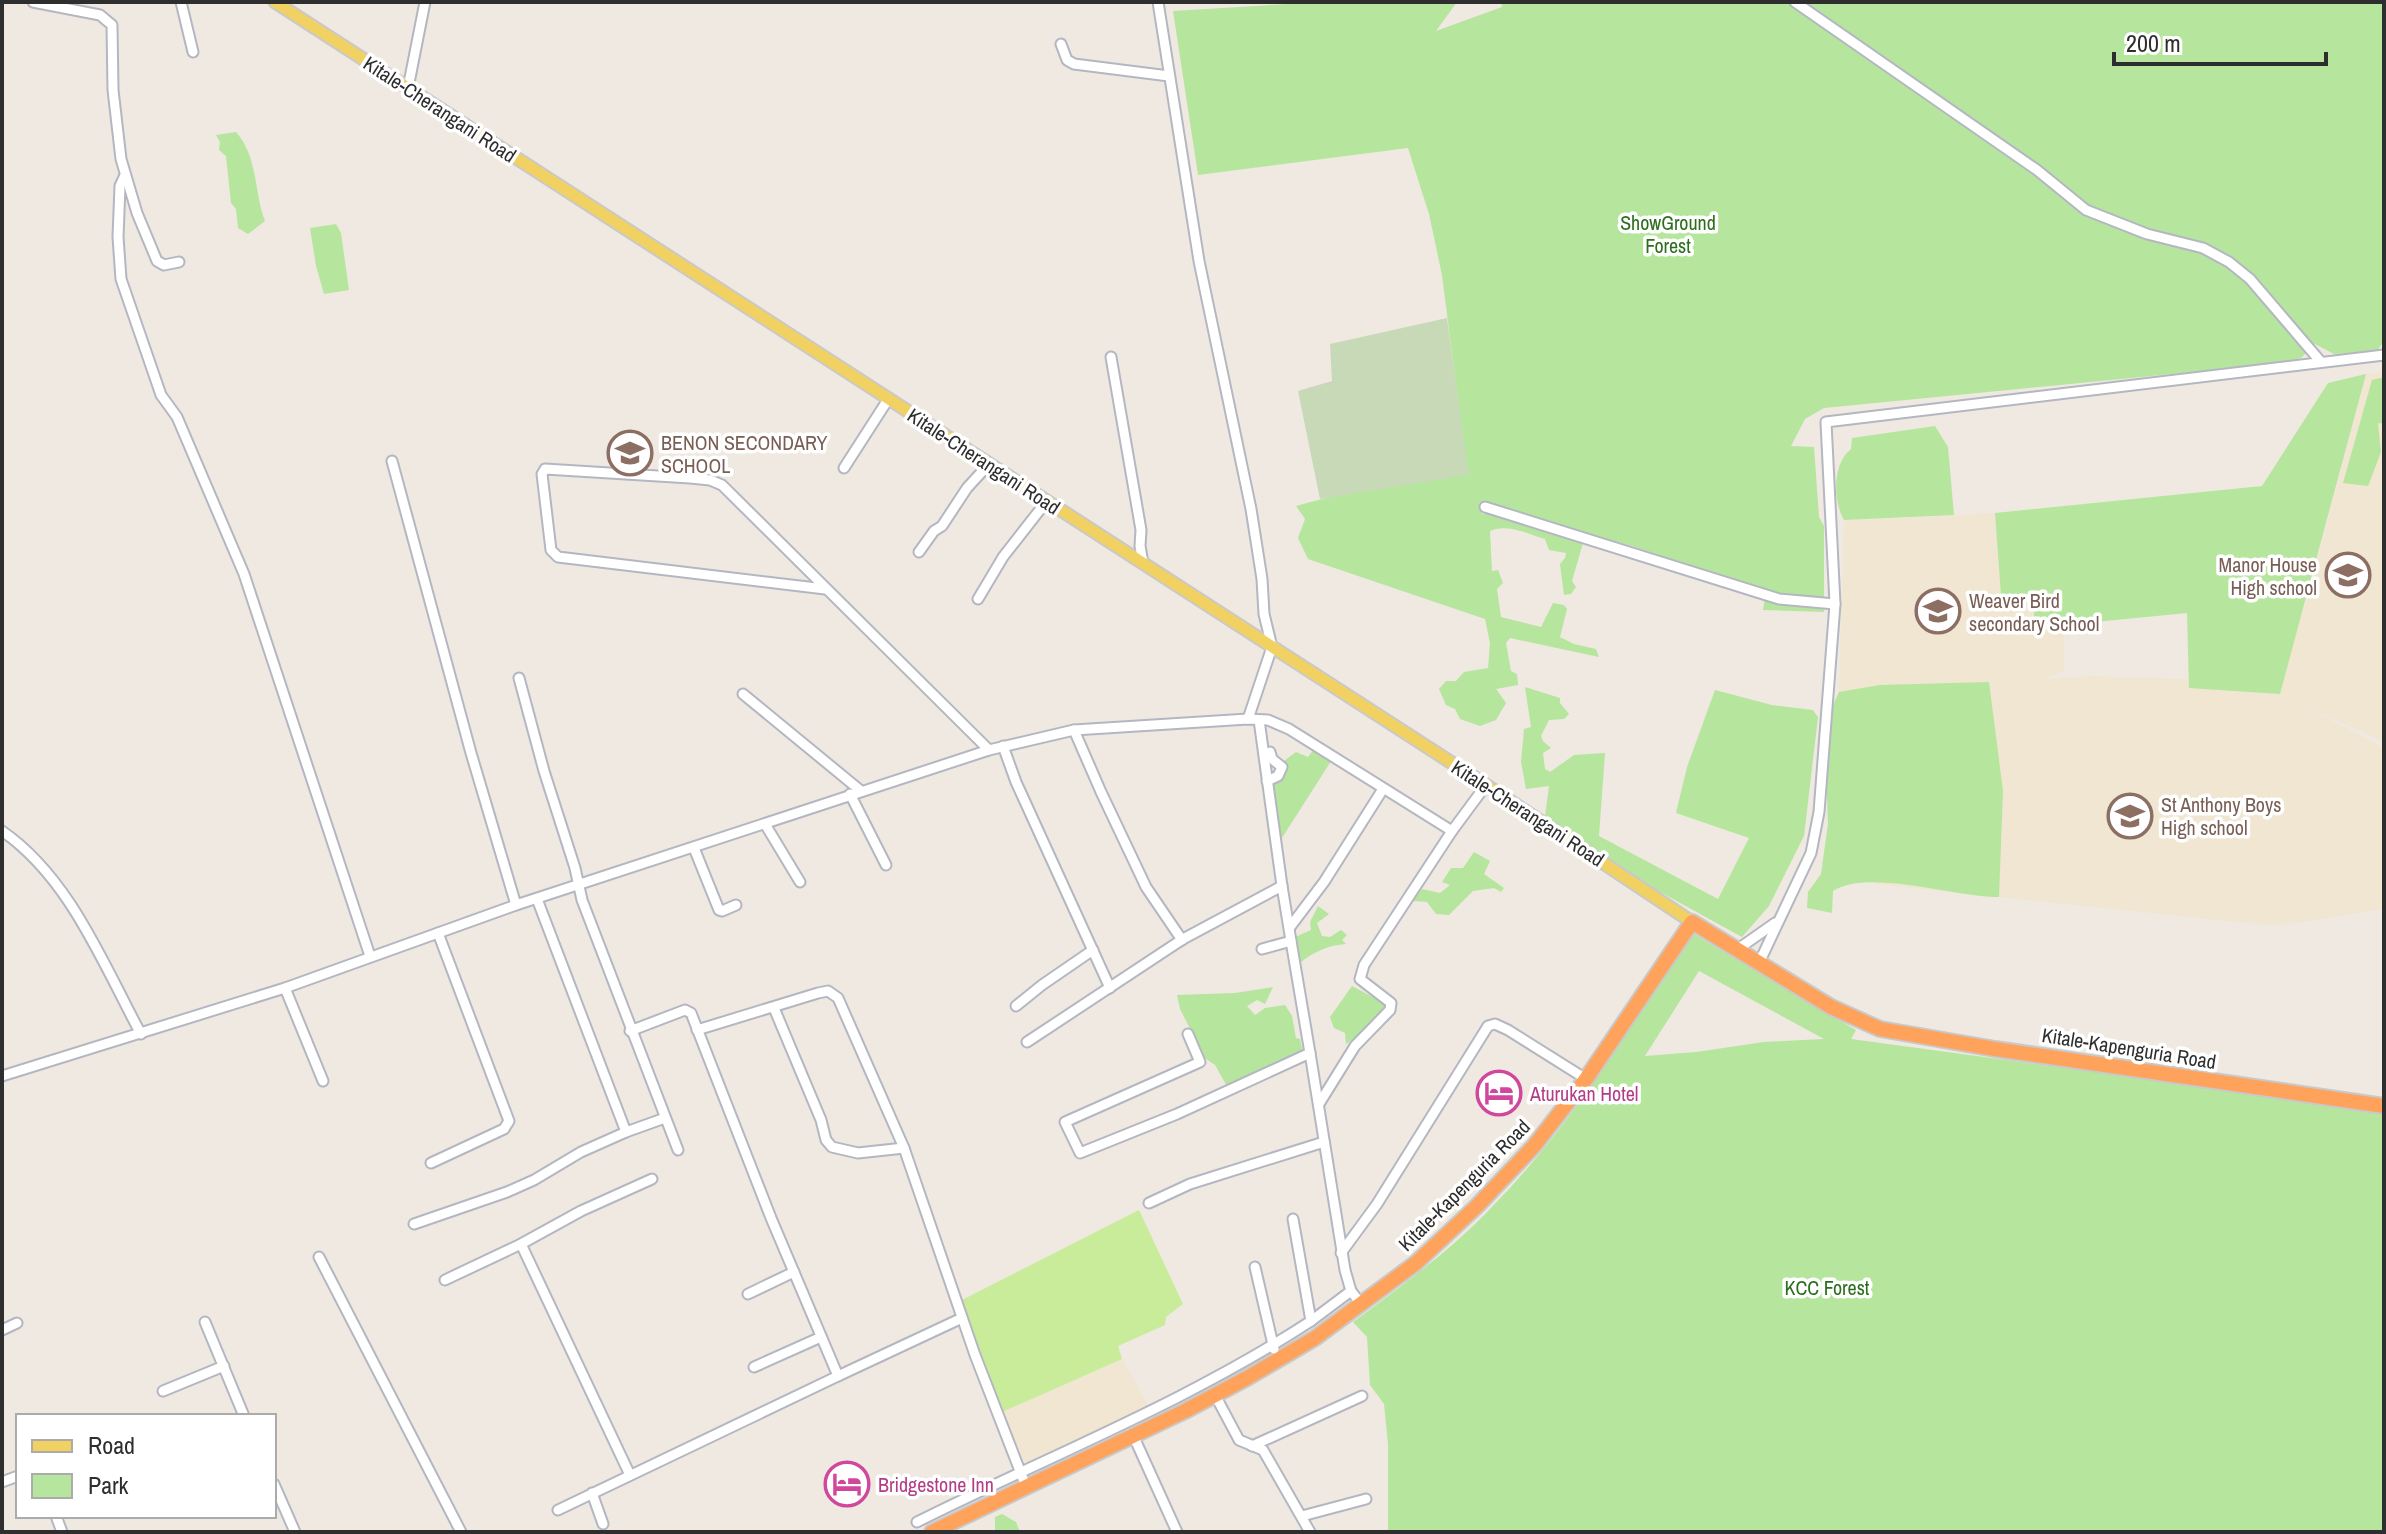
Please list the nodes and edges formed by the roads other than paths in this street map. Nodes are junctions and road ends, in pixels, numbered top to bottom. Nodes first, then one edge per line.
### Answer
1 (33, 2) edge
2 (100, 2) edge
3 (181, 2) edge
4 (275, 2) edge
5 (425, 2) edge
6 (1158, 2) edge
7 (1795, 2) edge
8 (100, 15) junction
9 (1061, 44) dead end
10 (193, 52) dead end
11 (1169, 76) junction
12 (408, 88) junction
13 (125, 175) junction
14 (179, 262) dead end
15 (2384, 355) edge
16 (1111, 357) dead end
17 (2321, 362) junction
18 (889, 398) junction
19 (392, 461) dead end
20 (989, 464) junction
21 (844, 468) dead end
22 (1046, 502) junction
23 (1485, 507) dead end
24 (919, 552) dead end
25 (1143, 563) junction
26 (825, 589) junction
27 (978, 599) dead end
28 (1835, 604) junction
29 (1272, 647) junction
30 (519, 678) dead end
31 (743, 694) dead end
32 (1253, 719) junction
33 (1074, 730) junction
34 (1003, 746) junction
35 (989, 750) junction
36 (1270, 752) dead end
37 (1267, 781) junction
38 (1486, 785) junction
39 (1383, 789) junction
40 (861, 791) junction
41 (850, 794) junction
42 (765, 824) junction
43 (2, 831) edge
44 (1452, 831) junction
45 (694, 848) junction
46 (886, 865) dead end
47 (800, 882) dead end
48 (579, 885) junction
49 (1282, 886) junction
50 (537, 899) junction
51 (516, 905) junction
52 (736, 905) dead end
53 (1778, 921) junction
54 (1692, 922) junction
55 (1290, 927) junction
56 (438, 933) junction
57 (1182, 940) junction
58 (1291, 941) junction
59 (1262, 949) dead end
60 (1738, 949) junction
61 (1093, 950) junction
62 (370, 956) junction
63 (1759, 963) junction
64 (285, 988) junction
65 (1110, 988) junction
66 (1016, 1006) dead end
67 (774, 1008) junction
68 (697, 1030) junction
69 (630, 1031) junction
70 (141, 1034) junction
71 (1188, 1034) dead end
72 (1027, 1042) dead end
73 (1310, 1053) junction
74 (2, 1076) edge
75 (1586, 1079) junction
76 (323, 1081) dead end
77 (1319, 1104) junction
78 (2384, 1106) edge
79 (665, 1118) junction
80 (626, 1132) junction
81 (1324, 1142) junction
82 (904, 1148) junction
83 (678, 1150) dead end
84 (431, 1163) dead end
85 (652, 1179) dead end
86 (1149, 1203) dead end
87 (1293, 1219) dead end
88 (414, 1224) dead end
89 (521, 1244) junction
90 (1341, 1253) junction
91 (319, 1257) dead end
92 (1255, 1267) dead end
93 (794, 1272) junction
94 (445, 1280) dead end
95 (1351, 1291) junction
96 (748, 1294) dead end
97 (1361, 1304) junction
98 (962, 1318) junction
99 (1311, 1321) junction
100 (205, 1322) dead end
101 (17, 1323) dead end
102 (2, 1330) edge
103 (821, 1337) junction
104 (1276, 1352) junction
105 (224, 1366) junction
106 (754, 1367) dead end
107 (838, 1376) junction
108 (163, 1391) dead end
109 (1215, 1395) junction
110 (1362, 1396) dead end
111 (243, 1414) edge
112 (1133, 1435) junction
113 (1252, 1446) junction
114 (1020, 1473) junction
115 (630, 1475) junction
116 (276, 1489) edge
117 (1027, 1489) junction
118 (592, 1493) junction
119 (1366, 1499) dead end
120 (558, 1510) dead end
121 (1302, 1516) junction
122 (917, 1522) dead end
123 (603, 1524) dead end
124 (295, 1532) edge
125 (461, 1532) edge
126 (932, 1532) edge
127 (1177, 1532) edge
128 (1310, 1532) edge

1 - 8 street
2 - 8 street
3 - 10 street
4 - 12 main road, Kitale-Cherangani Road
5 - 12 street
6 - 11 street
7 - 17 street
8 - 13 street
9 - 11 street
11 - 29 street
12 - 18 main road, Kitale-Cherangani Road
13 - 14 street
13 - 62 street
15 - 17 street
16 - 25 street
17 - 28 street
18 - 20 main road, Kitale-Cherangani Road
18 - 21 street
19 - 51 street
20 - 22 main road, Kitale-Cherangani Road
20 - 24 street
22 - 25 main road, Kitale-Cherangani Road
22 - 27 street
23 - 28 street
25 - 29 main road, Kitale-Cherangani Road
26 - 26 street
26 - 35 street
28 - 53 street
29 - 32 street
29 - 38 main road, Kitale-Cherangani Road
30 - 48 street
31 - 40 street
32 - 33 street
32 - 37 street
32 - 39 street
33 - 34 street
33 - 57 street
34 - 35 street
34 - 61 street
35 - 40 street
36 - 37 street
37 - 49 street
38 - 44 street
38 - 54 main road, Kitale-Cherangani Road
39 - 44 street
39 - 55 street
40 - 41 street
41 - 42 street
41 - 46 street
42 - 45 street
42 - 47 street
43 - 70 street
44 - 77 street
45 - 48 street
45 - 52 street
48 - 50 street
48 - 69 street
49 - 55 street
49 - 57 street
50 - 51 street
50 - 80 street
51 - 56 street
53 - 60 street
53 - 63 street
54 - 60 highway, Kitale-Kapenguria Road
54 - 75 highway, Kitale-Kapenguria Road
55 - 58 street
56 - 62 street
56 - 84 street
57 - 65 street
58 - 59 street
58 - 73 street
60 - 63 highway, Kitale-Kapenguria Road
61 - 65 street
61 - 66 street
62 - 64 street
63 - 78 highway, Kitale-Kapenguria Road
64 - 70 street
64 - 76 street
65 - 72 street
67 - 68 street
67 - 82 street
67 - 82 street
68 - 69 street
68 - 93 street
69 - 79 street
70 - 74 street
71 - 73 street
73 - 77 street
75 - 90 street
75 - 97 highway, Kitale-Kapenguria Road
77 - 81 street
79 - 80 street
79 - 83 street
80 - 88 street
81 - 86 street
81 - 90 street
82 - 98 street
85 - 89 street
87 - 99 street
89 - 94 street
89 - 115 street
90 - 95 street
91 - 125 street
92 - 104 street
93 - 96 street
93 - 103 street
95 - 97 street
95 - 99 street
97 - 104 highway, Kitale-Kapenguria Road
98 - 107 street
98 - 114 street
99 - 104 street
100 - 105 street
101 - 102 street
103 - 106 street
103 - 107 street
104 - 109 highway, Kitale-Kapenguria Road
104 - 114 street
105 - 108 street
105 - 111 street
107 - 115 street
109 - 112 highway, Kitale-Kapenguria Road
109 - 113 street
110 - 113 street
112 - 117 highway, Kitale-Kapenguria Road
112 - 127 street
113 - 121 street
114 - 117 street
114 - 122 street
115 - 118 street
116 - 124 street
117 - 126 highway, Kitale-Kapenguria Road
118 - 120 street
118 - 123 street
119 - 121 street
121 - 128 street

